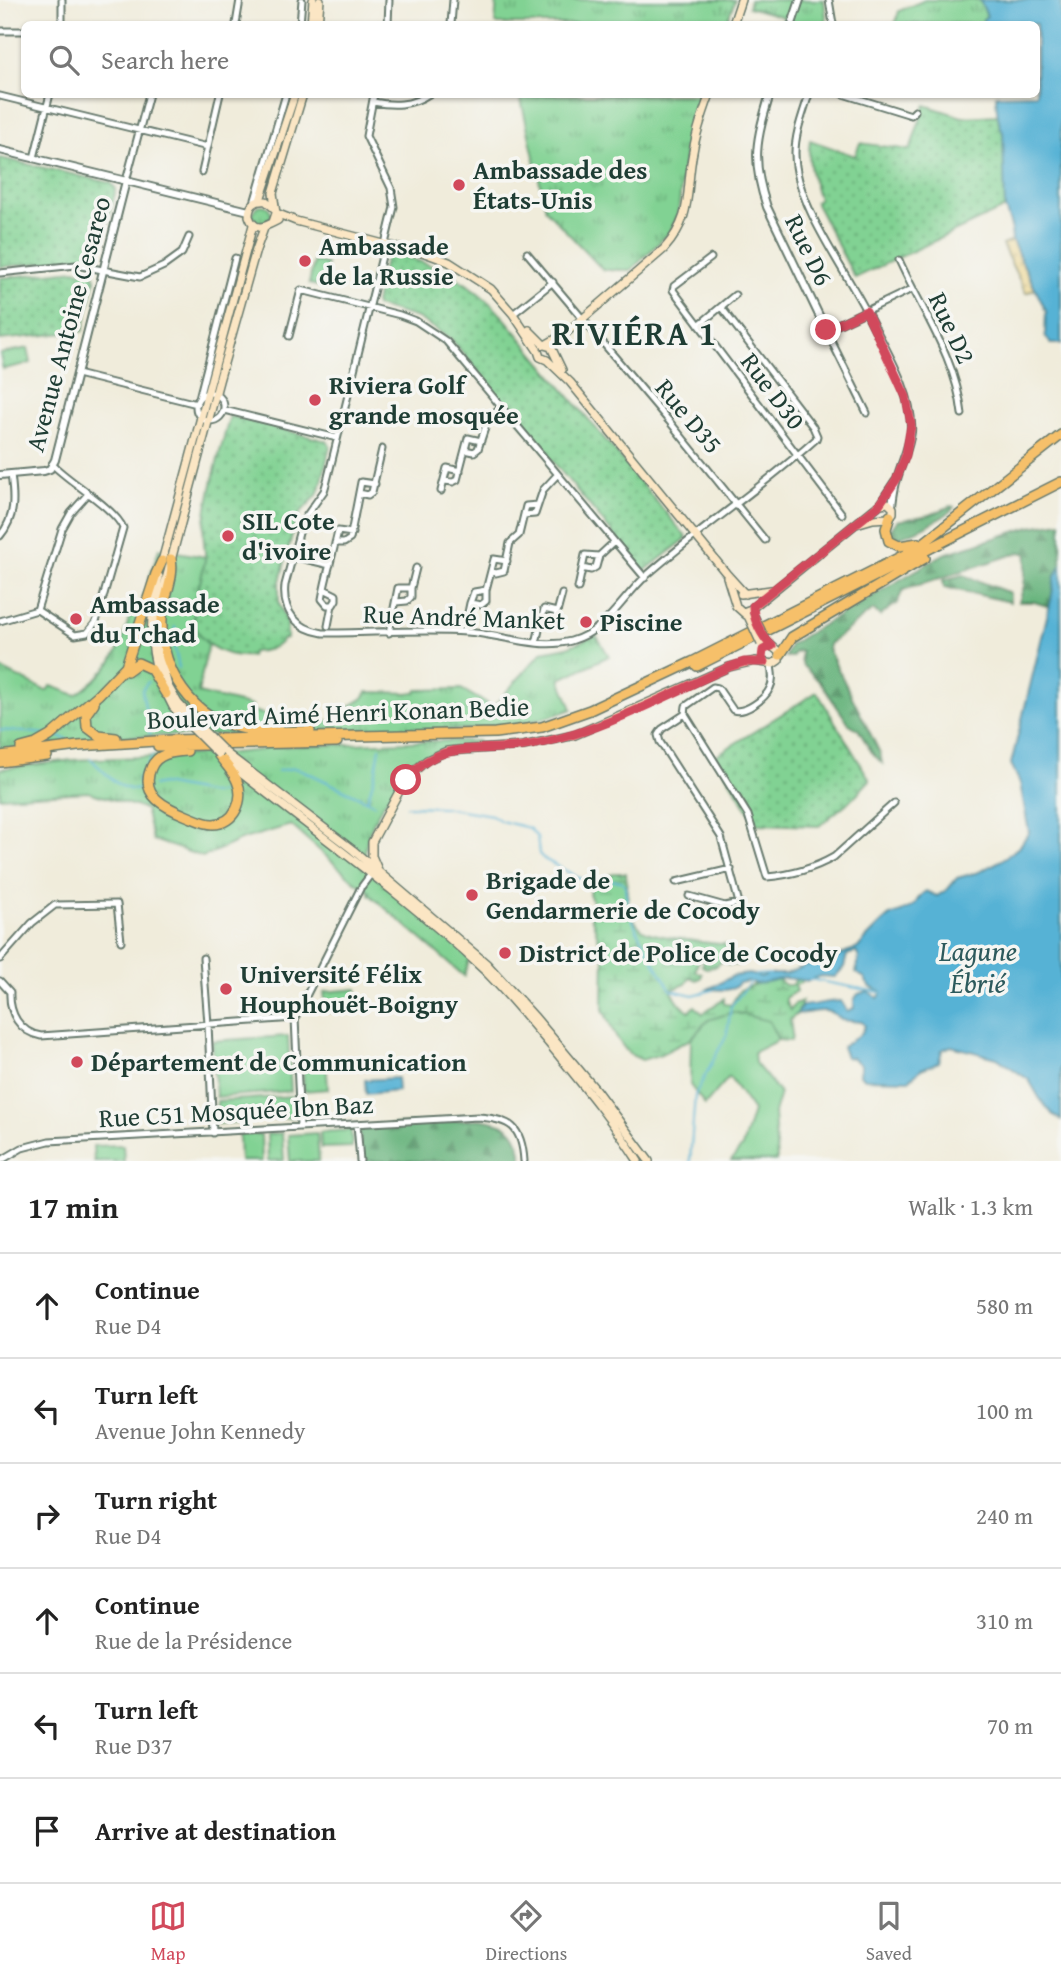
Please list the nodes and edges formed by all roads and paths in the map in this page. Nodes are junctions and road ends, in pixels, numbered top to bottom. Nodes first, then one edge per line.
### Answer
1 (62, 0) edge
2 (240, 0) edge
3 (302, 0) edge
4 (313, 0) edge
5 (320, 0) edge
6 (389, 0) edge
7 (453, 0) edge
8 (741, 0) edge
9 (800, 0) edge
10 (829, 0) edge
11 (62, 21) edge
12 (236, 21) edge
13 (300, 21) edge
14 (312, 21) edge
15 (318, 21) edge
16 (388, 21) edge
17 (451, 21) edge
18 (734, 21) edge
19 (793, 21) edge
20 (832, 21) edge
21 (0, 31) edge
22 (21, 31) edge
23 (0, 96) edge
24 (49, 98) edge
25 (148, 98) edge
26 (219, 98) edge
27 (285, 98) edge
28 (294, 98) edge
29 (302, 98) edge
30 (374, 98) edge
31 (421, 98) edge
32 (709, 98) edge
33 (769, 98) edge
34 (808, 98) edge
35 (856, 98) edge
36 (869, 98) edge
37 (373, 102) junction
38 (868, 102) junction
39 (48, 107) junction
40 (915, 111) dead end
41 (139, 130) junction
42 (208, 147) junction
43 (0, 150) edge
44 (34, 158) junction
45 (202, 172) dead end
46 (126, 181) junction
47 (257, 202) junction
48 (249, 211) junction
49 (275, 211) junction
50 (296, 221) junction
51 (273, 222) junction
52 (253, 225) junction
53 (264, 228) junction
54 (189, 237) dead end
55 (385, 245) junction
56 (527, 253) dead end
57 (235, 258) dead end
58 (711, 258) dead end
59 (899, 260) dead end
60 (103, 270) junction
61 (0, 273) edge
62 (553, 282) junction
63 (912, 289) junction
64 (734, 295) dead end
65 (720, 307) junction
66 (369, 308) junction
67 (866, 311) junction
68 (515, 316) junction
69 (583, 319) junction
70 (699, 325) junction
71 (826, 330) junction
72 (566, 333) junction
73 (289, 335) dead end
74 (543, 347) junction
75 (551, 355) junction
76 (77, 374) junction
77 (213, 394) junction
78 (198, 401) junction
79 (501, 407) junction
80 (224, 410) junction
81 (867, 413) dead end
82 (962, 414) dead end
83 (206, 420) junction
84 (1061, 435) edge
85 (337, 438) junction
86 (481, 440) junction
87 (382, 449) dead end
88 (465, 450) junction
89 (797, 455) junction
90 (51, 464) junction
91 (460, 471) junction
92 (10, 474) junction
93 (0, 475) edge
94 (557, 475) junction
95 (896, 480) junction
96 (444, 481) junction
97 (1061, 482) edge
98 (375, 484) junction
99 (441, 491) dead end
100 (88, 494) junction
101 (359, 494) junction
102 (736, 504) junction
103 (538, 505) junction
104 (879, 505) junction
105 (892, 506) junction
106 (842, 514) dead end
107 (524, 515) junction
108 (886, 517) junction
109 (856, 524) junction
110 (942, 531) junction
111 (967, 531) junction
112 (352, 533) junction
113 (0, 536) edge
114 (697, 536) junction
115 (765, 540) dead end
116 (614, 542) junction
117 (335, 543) junction
118 (292, 556) junction
119 (599, 556) junction
120 (167, 560) junction
121 (508, 561) junction
122 (330, 565) junction
123 (416, 568) dead end
124 (582, 568) junction
125 (491, 571) junction
126 (726, 573) junction
127 (645, 578) junction
128 (411, 588) junction
129 (578, 588) dead end
130 (324, 589) junction
131 (486, 590) junction
132 (772, 590) junction
133 (562, 594) dead end
134 (746, 594) junction
135 (396, 602) junction
136 (470, 603) junction
137 (736, 604) junction
138 (332, 605) junction
139 (37, 610) junction
140 (557, 612) junction
141 (750, 612) junction
142 (0, 621) edge
143 (541, 621) junction
144 (328, 626) dead end
145 (464, 632) junction
146 (389, 633) junction
147 (536, 643) junction
148 (766, 645) junction
149 (780, 655) junction
150 (767, 663) junction
151 (166, 694) junction
152 (685, 714) junction
153 (437, 733) junction
154 (170, 740) junction
155 (269, 744) junction
156 (78, 749) junction
157 (0, 754) edge
158 (222, 754) junction
159 (0, 762) edge
160 (894, 803) dead end
161 (731, 869) junction
162 (375, 873) junction
163 (676, 882) dead end
164 (689, 896) dead end
165 (121, 941) dead end
166 (203, 958) dead end
167 (0, 959) edge
168 (0, 981) edge
169 (10, 1002) junction
170 (0, 1003) edge
171 (295, 1018) junction
172 (208, 1024) junction
173 (357, 1124) junction
174 (300, 1127) junction
175 (213, 1133) junction
176 (1, 1161) edge
177 (360, 1161) edge
178 (524, 1161) edge
179 (638, 1161) edge
180 (649, 1161) edge

1 - 11 street
2 - 12 street
3 - 13 street
4 - 14 main road
5 - 15 main road
6 - 16 street
7 - 17 street
8 - 18 main road
9 - 19 street
10 - 20 street
21 - 22 street
23 - 39 street
24 - 39 street
25 - 41 street
26 - 42 street
27 - 47 street
28 - 47 main road
29 - 49 main road
30 - 37 street, Rue André Manket
31 - 37 street
32 - 69 main road
33 - 71 street, Rue D6
34 - 67 street
35 - 38 street
36 - 38 street
37 - 55 street, Rue André Manket
38 - 40 street
39 - 41 street
39 - 44 street
41 - 42 street
41 - 46 street
42 - 45 street
43 - 44 street
44 - 46 street
46 - 48 street
46 - 60 street, Avenue Antoine Cesareo
47 - 48 main road
47 - 49 main road
48 - 52 main road
49 - 50 main road
49 - 51 main road
50 - 51 main road
50 - 55 main road
51 - 53 main road
52 - 53 main road
52 - 77 main road
53 - 77 main road
54 - 60 street
55 - 66 street, Rue André Manket
55 - 68 main road
56 - 62 street, Rue D35
57 - 78 street
58 - 70 street, Rue D30
59 - 63 street, Rue D2
60 - 61 street
60 - 76 street, Avenue Antoine Cesareo
62 - 68 street
62 - 69 street, Rue D35
63 - 67 street
63 - 82 street, Rue D2
64 - 65 street
65 - 70 street
65 - 89 street
66 - 73 street
66 - 79 street
66 - 85 street, Rue André Manket
67 - 71 street
67 - 95 street
68 - 74 main road
69 - 72 main road
69 - 102 street, Rue D35
70 - 89 street, Rue D30
71 - 81 street, Rue D6
72 - 74 main road
72 - 75 main road
74 - 75 main road
74 - 75 main road
75 - 114 main road
76 - 78 street
76 - 90 street, Avenue Antoine Cesareo
77 - 78 street
77 - 80 street
77 - 83 main road
78 - 83 street
79 - 86 street
79 - 94 street
80 - 83 street
80 - 85 street
83 - 120 main road
84 - 110 highway, Boulevard Aimé Henri Konan Bedie
85 - 118 street, Rue André Manket
86 - 88 street
86 - 88 street
87 - 98 street
88 - 91 street
89 - 102 street, Rue D30
89 - 106 street, Rue D30
90 - 92 street, Avenue Antoine Cesareo
90 - 100 street
91 - 96 street
91 - 96 street
92 - 93 street, Avenue Antoine Cesareo
92 - 113 street
94 - 103 street
94 - 116 street
95 - 104 street
95 - 105 street
96 - 99 street
97 - 111 highway, Boulevard Aimé Henri Konan Bedie
98 - 101 street
98 - 101 street
100 - 139 street
100 - 139 street
101 - 112 street
102 - 114 street, Rue D30
102 - 115 street, Rue D35
103 - 107 street
103 - 107 street
104 - 105 main road
104 - 108 main road
104 - 109 main road
105 - 108 main road
107 - 121 street
108 - 109 main road
108 - 110 highway
109 - 132 main road
110 - 153 highway, Boulevard Aimé Henri Konan Bedie
111 - 149 highway
111 - 155 highway, Boulevard Aimé Henri Konan Bedie
112 - 117 street
112 - 117 street
114 - 126 main road
114 - 127 street, Rue André Manket
116 - 119 street
116 - 127 street
117 - 122 street
118 - 122 street
118 - 146 street, Rue André Manket
119 - 124 street
119 - 124 street
120 - 151 main road
120 - 153 highway
120 - 157 highway
120 - 158 main road, bridge
121 - 125 street
121 - 125 street
122 - 130 street
123 - 128 street
124 - 129 street
125 - 131 street
126 - 134 main road
126 - 137 main road
127 - 147 street, Rue André Manket
128 - 135 street
128 - 135 street
130 - 138 street
130 - 138 street
131 - 136 street
131 - 136 street
132 - 134 main road
132 - 141 main road
133 - 140 street
134 - 137 main road
134 - 141 main road
135 - 146 street
136 - 145 street
137 - 141 main road
138 - 144 street
139 - 142 street
140 - 143 street
140 - 143 street
141 - 148 main road, bridge
143 - 147 street
145 - 146 street, Rue André Manket
145 - 147 street, Rue André Manket
148 - 149 main road
148 - 150 main road
149 - 150 main road
150 - 152 street
150 - 162 main road
151 - 154 highway
151 - 158 main road, bridge
152 - 160 street
152 - 161 street
153 - 154 highway, Boulevard Aimé Henri Konan Bedie
154 - 156 highway, Boulevard Aimé Henri Konan Bedie
155 - 156 highway, Boulevard Aimé Henri Konan Bedie
155 - 158 highway
156 - 157 highway, Boulevard Aimé Henri Konan Bedie
156 - 159 highway, Boulevard Aimé Henri Konan Bedie
158 - 162 main road
161 - 163 street
161 - 164 street
162 - 171 street
162 - 179 main road
162 - 180 main road
165 - 167 street
166 - 172 street
168 - 169 street
169 - 170 street
169 - 172 street
171 - 172 street
171 - 174 street
172 - 175 street
173 - 174 street, Rue C51 Mosquée Ibn Baz
173 - 177 street
173 - 178 street, Rue C51 Mosquée Ibn Baz
174 - 175 street, Rue C51 Mosquée Ibn Baz
175 - 176 street, Rue C51 Mosquée Ibn Baz

